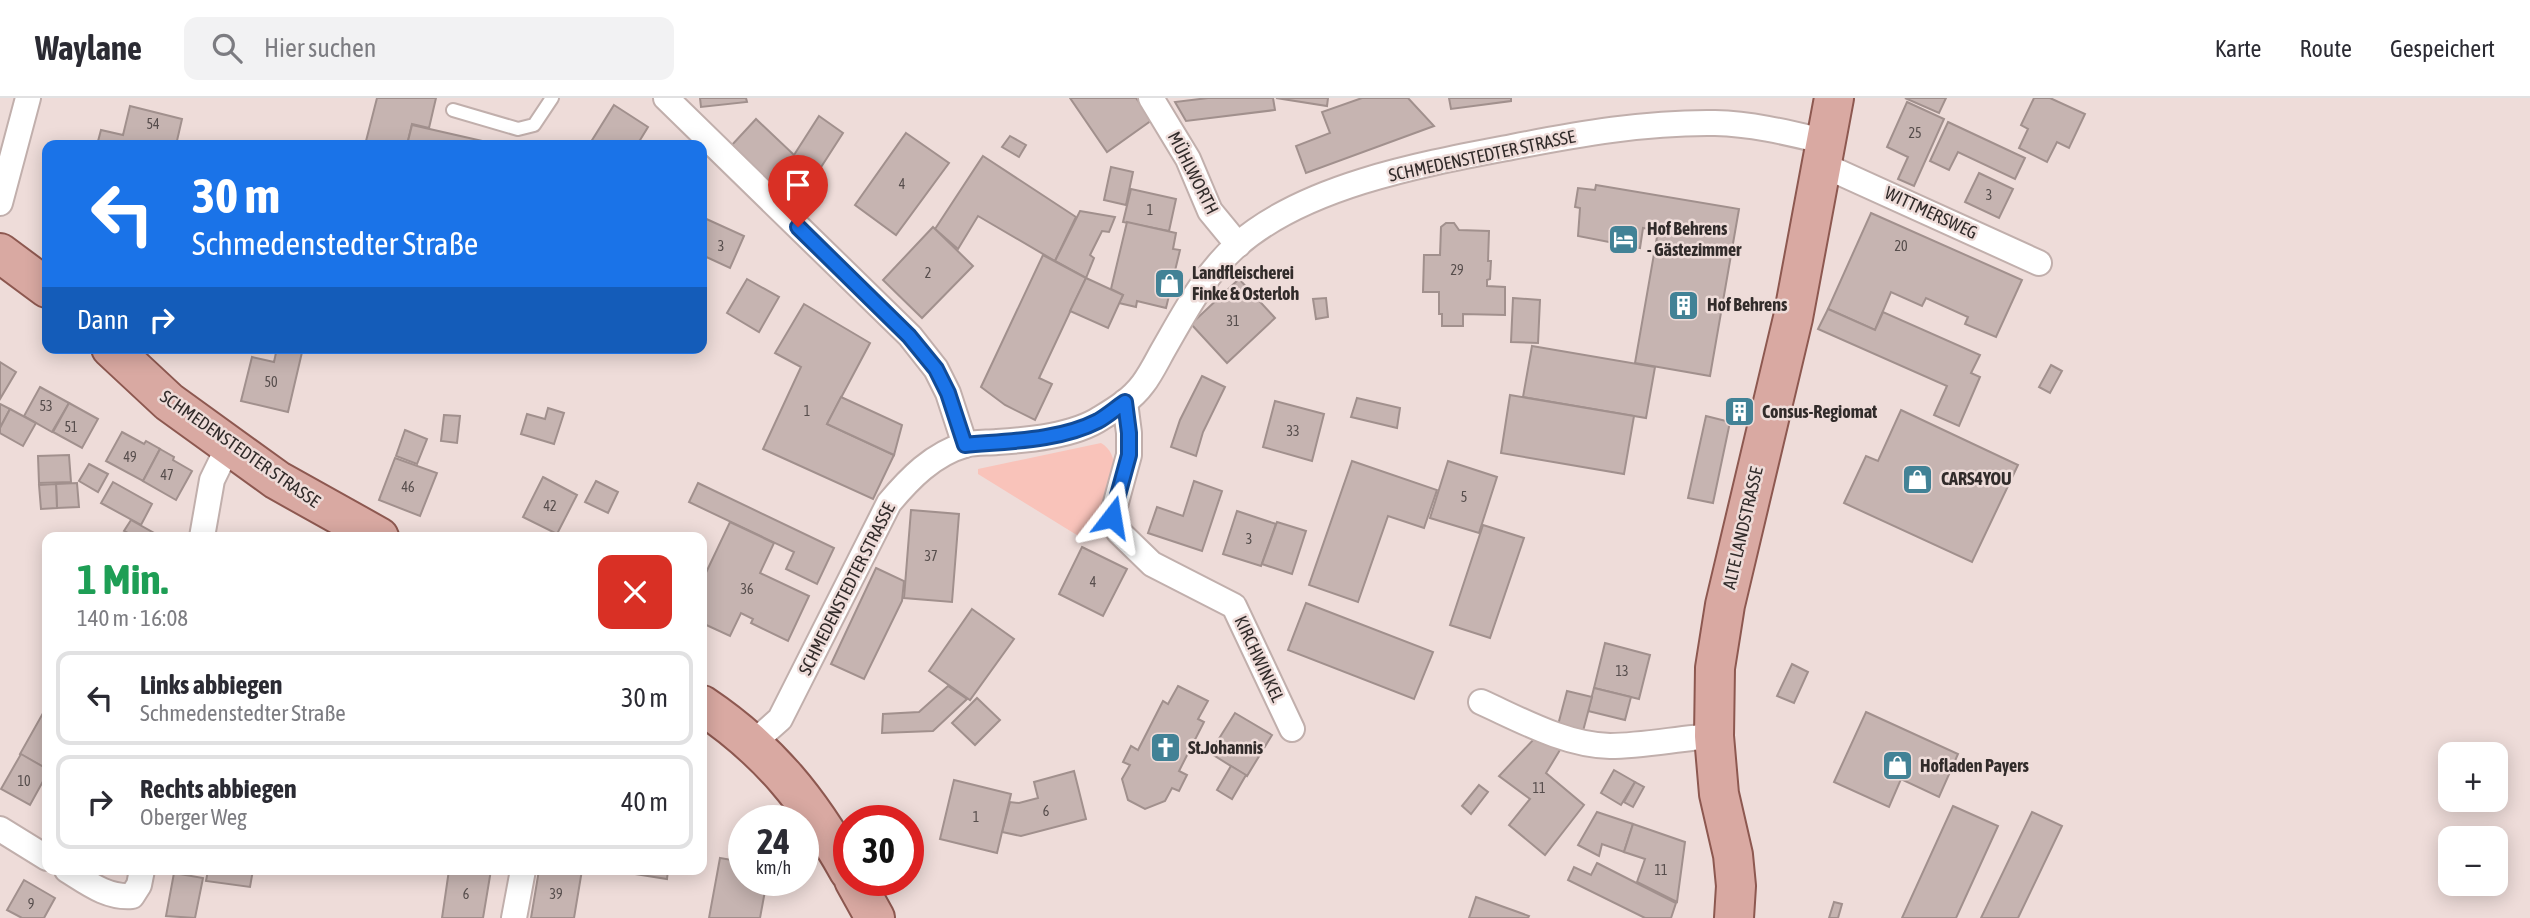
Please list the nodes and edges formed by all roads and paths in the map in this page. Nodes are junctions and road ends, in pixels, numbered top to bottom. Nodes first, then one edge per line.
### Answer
1 (29, 98) edge
2 (552, 98) edge
3 (666, 98) edge
4 (1152, 98) edge
5 (1834, 98) edge
6 (453, 110) dead end
7 (1825, 153) junction
8 (0, 203) edge
9 (1238, 244) junction
10 (0, 253) edge
11 (2039, 263) dead end
12 (42, 284) edge
13 (117, 354) edge
14 (1125, 402) junction
15 (229, 444) junction
16 (965, 445) junction
17 (203, 532) edge
18 (370, 532) edge
19 (1481, 702) dead end
20 (707, 708) edge
21 (1292, 729) dead end
22 (1714, 736) junction
23 (753, 743) junction
24 (0, 829) edge
25 (833, 842) edge
26 (42, 855) edge
27 (75, 875) edge
28 (141, 875) edge
29 (522, 875) edge
30 (863, 896) edge
31 (514, 918) edge
32 (875, 918) edge
33 (1734, 918) edge

1 - 8 street
2 - 6 lane
3 - 16 street
4 - 9 street, MÜHLWORTH
5 - 7 main road
7 - 9 street, SCHMEDENSTEDTER STRASSE
7 - 11 street, WITTMERSWEG
7 - 22 main road, ALTE LANDSTRASSE
9 - 14 street, SCHMEDENSTEDTER STRASSE
10 - 12 main road
13 - 15 main road, SCHMEDENSTEDTER STRASSE
14 - 16 street, SCHMEDENSTEDTER STRASSE
14 - 21 street, KIRCHWINKEL
15 - 17 street
15 - 18 main road, SCHMEDENSTEDTER STRASSE
16 - 23 street, SCHMEDENSTEDTER STRASSE
19 - 22 street
20 - 23 main road
22 - 33 main road, ALTE LANDSTRASSE
23 - 25 main road
24 - 26 street
27 - 28 street
29 - 31 street
30 - 32 main road

